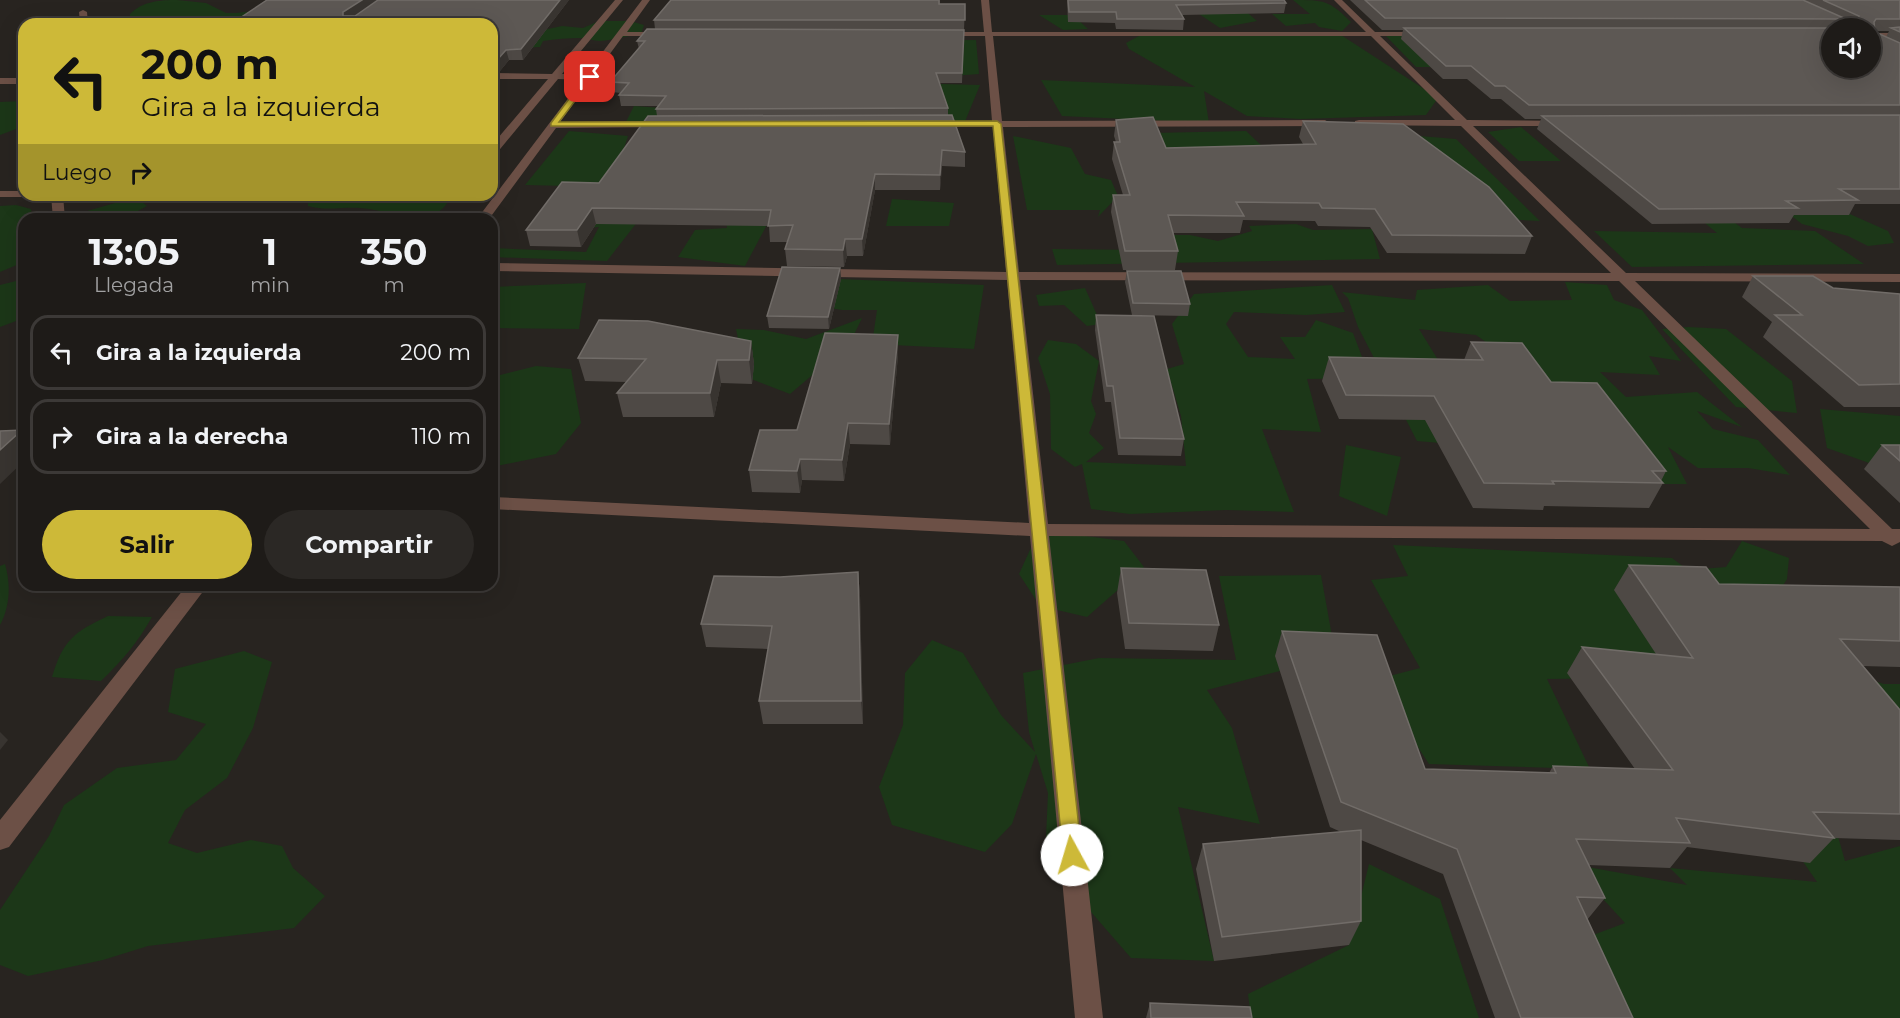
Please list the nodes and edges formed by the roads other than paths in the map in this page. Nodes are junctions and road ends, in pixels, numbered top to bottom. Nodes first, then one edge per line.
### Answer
1 (619, 0) edge
2 (646, 0) edge
3 (985, 0) edge
4 (1338, 0) edge
5 (83, 12) dead end
6 (84, 18) edge
7 (621, 34) junction
8 (680, 34) edge
9 (929, 34) edge
10 (988, 34) junction
11 (1373, 34) junction
12 (1432, 34) edge
13 (1900, 35) edge
14 (1881, 36) edge
15 (498, 76) edge
16 (555, 76) junction
17 (590, 77) junction
18 (0, 81) edge
19 (18, 81) edge
20 (1336, 123) edge
21 (1348, 123) edge
22 (1464, 123) junction
23 (1570, 123) edge
24 (671, 124) edge
25 (917, 124) edge
26 (997, 124) junction
27 (554, 125) junction
28 (498, 145) edge
29 (498, 191) edge
30 (0, 194) edge
31 (18, 194) edge
32 (498, 267) edge
33 (1013, 276) junction
34 (1623, 277) junction
35 (1900, 278) edge
36 (498, 503) edge
37 (1039, 530) junction
38 (1896, 539) edge
39 (187, 591) edge
40 (0, 839) edge
41 (1089, 1018) edge

1 - 16 street
2 - 7 street
3 - 10 street
4 - 11 street
5 - 6 street
7 - 8 street
7 - 17 street
9 - 10 street
10 - 11 street
10 - 26 street
11 - 12 street
11 - 22 street
13 - 14 street
15 - 16 street
16 - 17 street
16 - 28 street
17 - 27 street
18 - 19 street
20 - 26 street
21 - 22 street
22 - 23 street
22 - 34 street
24 - 27 street
25 - 26 street
26 - 33 street
27 - 29 street
30 - 31 street
32 - 33 street
33 - 34 street
33 - 37 street
34 - 35 street
34 - 38 street
36 - 37 street
37 - 38 street
37 - 41 street
39 - 40 street

